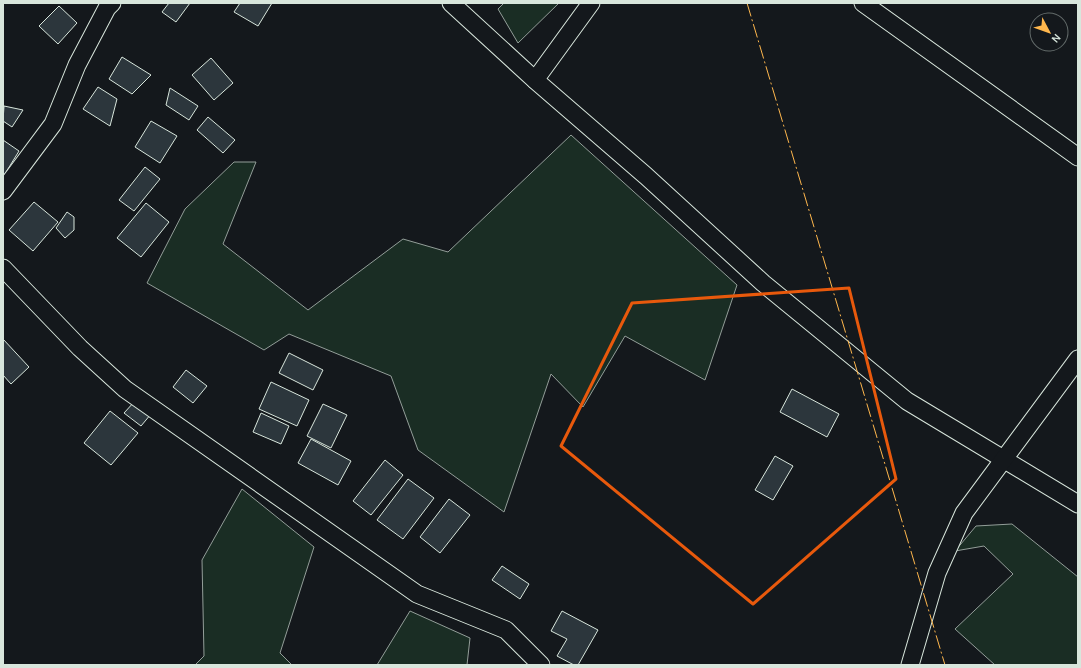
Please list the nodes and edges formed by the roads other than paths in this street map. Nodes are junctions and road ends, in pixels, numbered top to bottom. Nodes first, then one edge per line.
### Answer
1 (112, 3) edge
2 (451, 3) edge
3 (591, 3) edge
4 (863, 3) edge
5 (535, 80) junction
6 (1078, 157) edge
7 (3, 191) edge
8 (3, 268) edge
9 (1078, 358) edge
10 (1004, 460) junction
11 (1078, 504) edge
12 (540, 665) edge
13 (910, 665) edge

1 - 7 street
2 - 5 street
3 - 5 street
4 - 6 street
5 - 10 street
8 - 12 street
9 - 10 street
10 - 11 street
10 - 13 street

